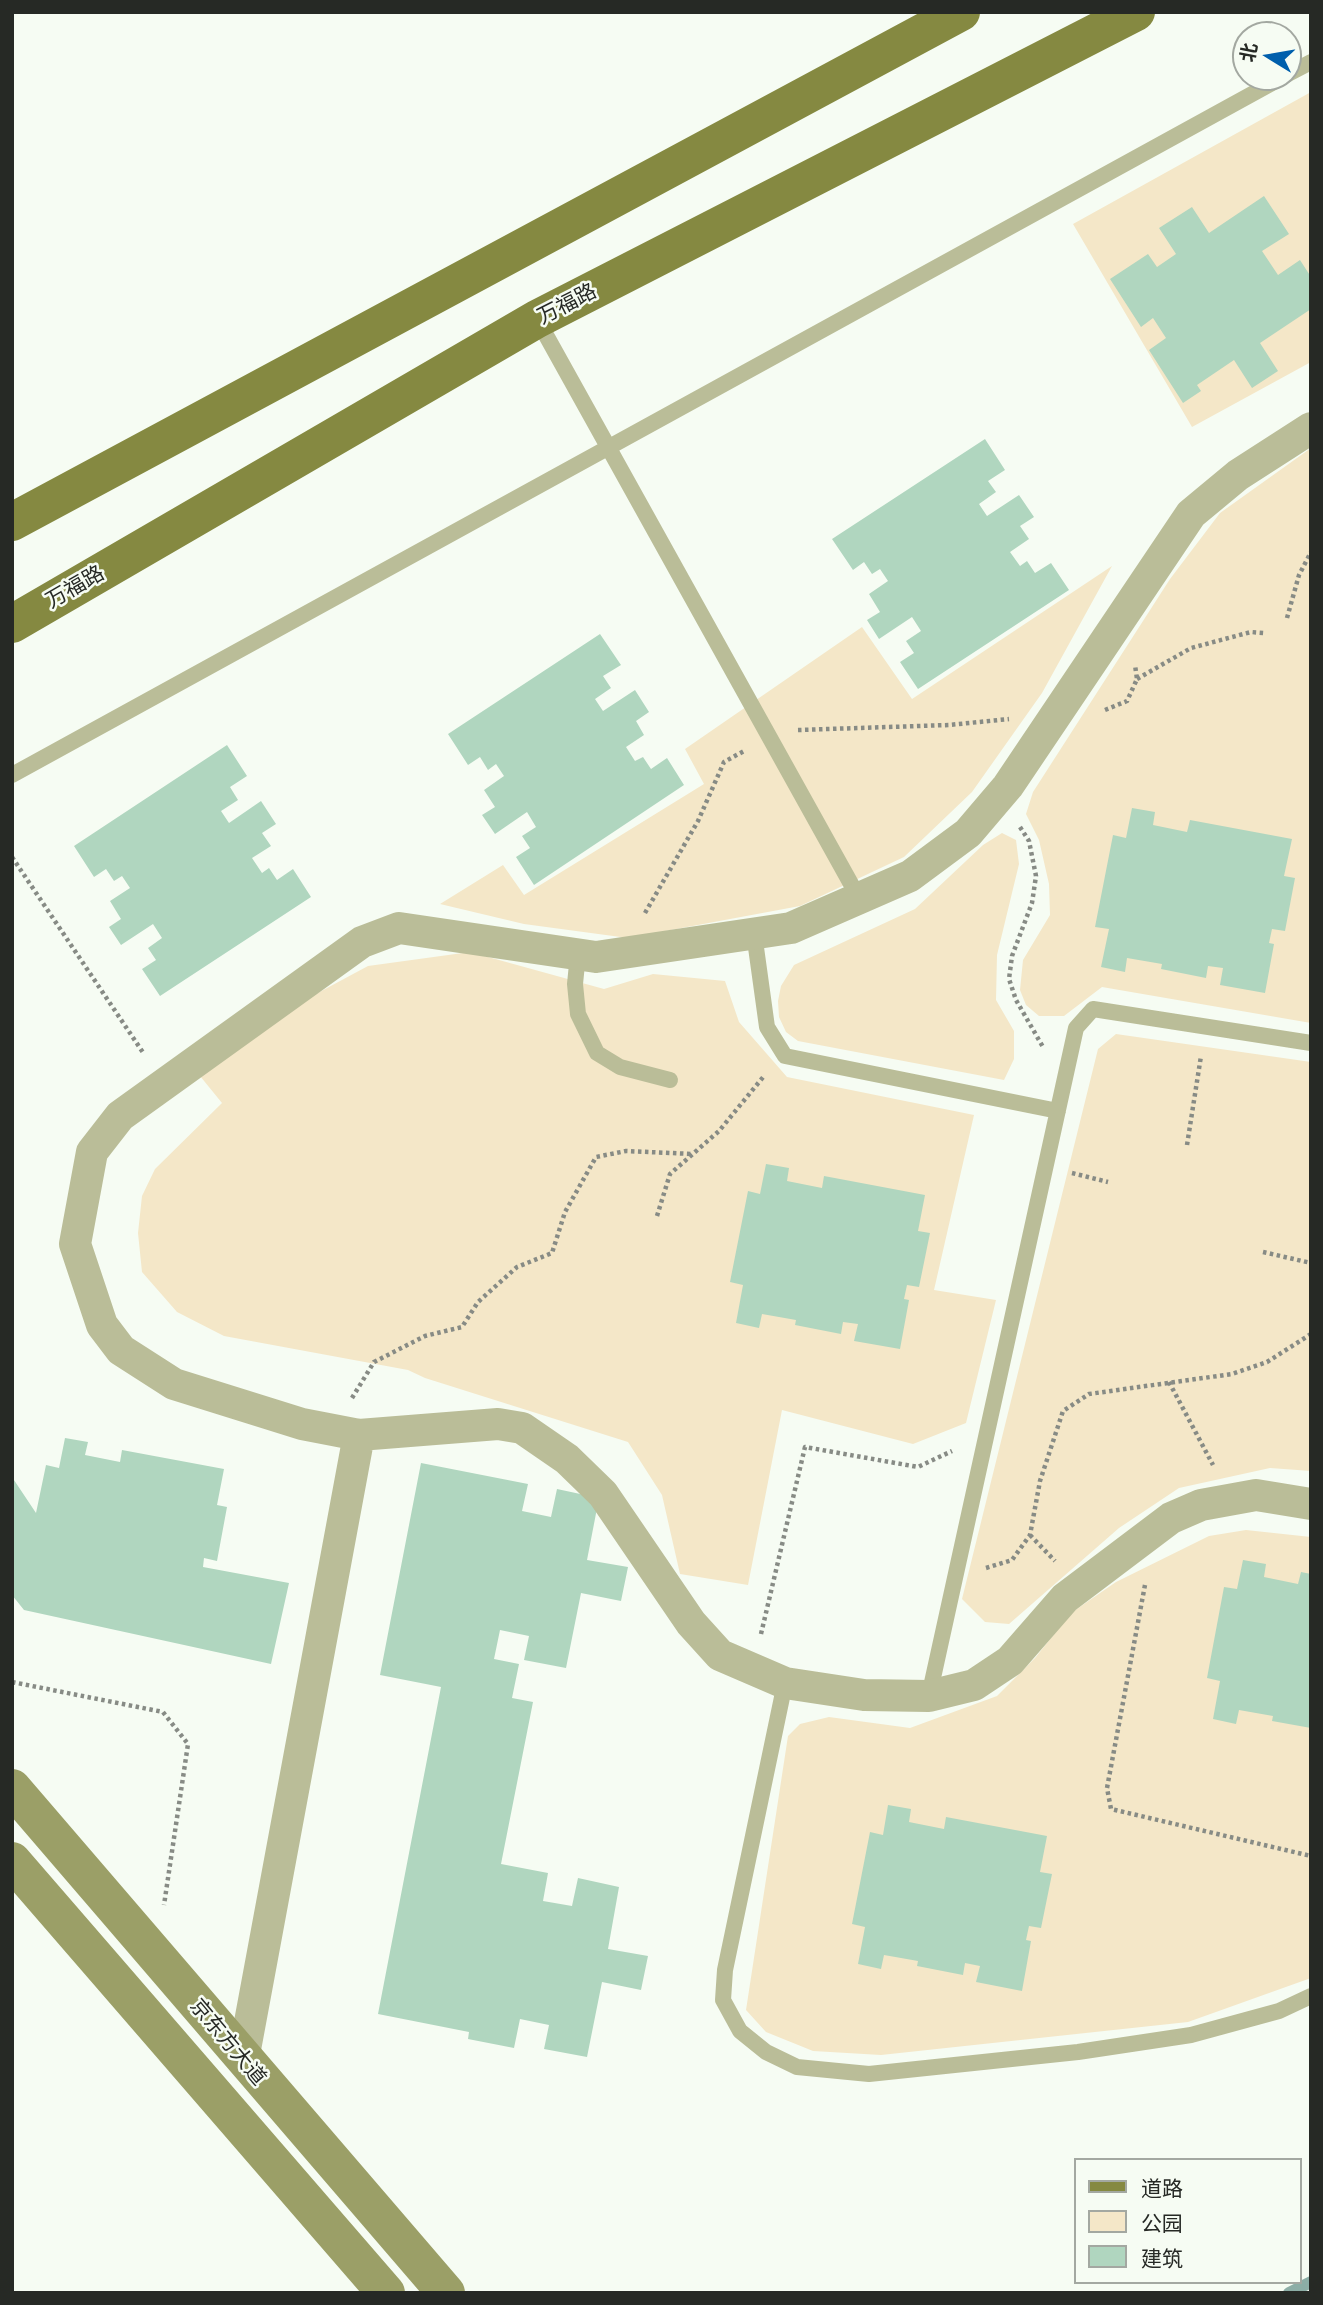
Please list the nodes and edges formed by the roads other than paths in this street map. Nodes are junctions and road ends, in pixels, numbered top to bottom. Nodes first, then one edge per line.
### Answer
1 (961, 12) edge
2 (1136, 12) edge
3 (1258, 91) edge
4 (537, 319) junction
5 (1311, 428) edge
6 (608, 448) junction
7 (12, 523) edge
8 (12, 624) edge
9 (12, 775) edge
10 (860, 900) junction
11 (754, 933) junction
12 (578, 954) junction
13 (1311, 1043) edge
14 (670, 1080) dead end
15 (1058, 1111) junction
16 (351, 1433) junction
17 (1311, 1504) edge
18 (785, 1683) junction
19 (929, 1696) junction
20 (12, 1788) edge
21 (12, 1861) edge
22 (1311, 1996) edge
23 (243, 2060) junction
24 (386, 2293) edge
25 (446, 2293) edge

1 - 7 main road
2 - 4 main road, 万福路
3 - 6 lane
4 - 6 lane
4 - 8 main road, 万福路
5 - 10 street
6 - 9 lane
6 - 10 lane
10 - 11 street
11 - 12 street
11 - 15 lane
12 - 14 lane
12 - 16 street
13 - 15 lane
15 - 19 lane
16 - 18 street
16 - 23 street
17 - 19 street
18 - 19 street
18 - 22 lane
20 - 23 main road, 京东方大道
21 - 24 main road, 京东方大道
23 - 25 main road, 京东方大道

